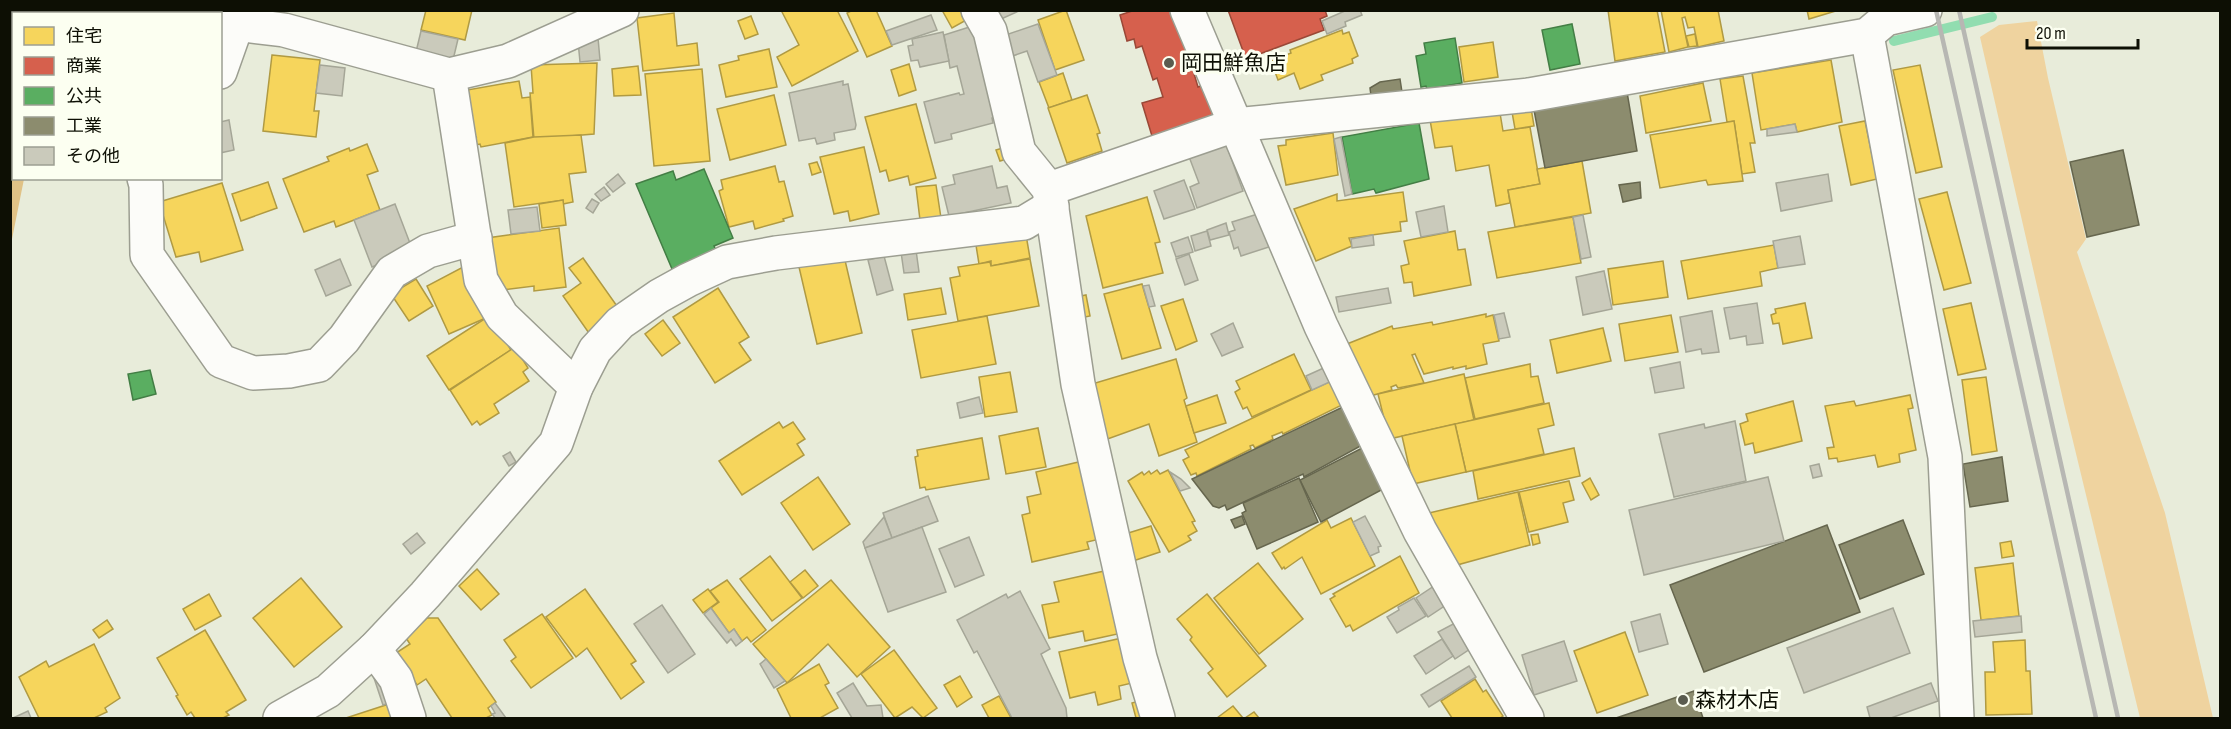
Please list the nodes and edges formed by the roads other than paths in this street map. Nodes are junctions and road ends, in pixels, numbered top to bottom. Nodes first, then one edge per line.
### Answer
1 (622, 10) edge
2 (978, 10) edge
3 (1187, 10) edge
4 (1925, 10) edge
5 (270, 19) edge
6 (229, 23) edge
7 (1867, 35) junction
8 (222, 61) edge
9 (449, 75) junction
10 (1235, 125) junction
11 (145, 180) edge
12 (1050, 197) junction
13 (475, 238) junction
14 (576, 387) junction
15 (374, 649) junction
16 (280, 718) edge
17 (409, 718) edge
18 (1158, 718) edge
19 (1527, 718) edge
20 (1957, 718) edge

1 - 9 street
2 - 12 street
3 - 10 street
4 - 7 street
5 - 6 street
5 - 9 street
6 - 8 street
7 - 10 street
7 - 20 street
9 - 13 street
10 - 12 street
10 - 19 street
11 - 13 street
12 - 14 street
12 - 18 street
13 - 14 street
14 - 15 street
15 - 16 street
15 - 17 street

